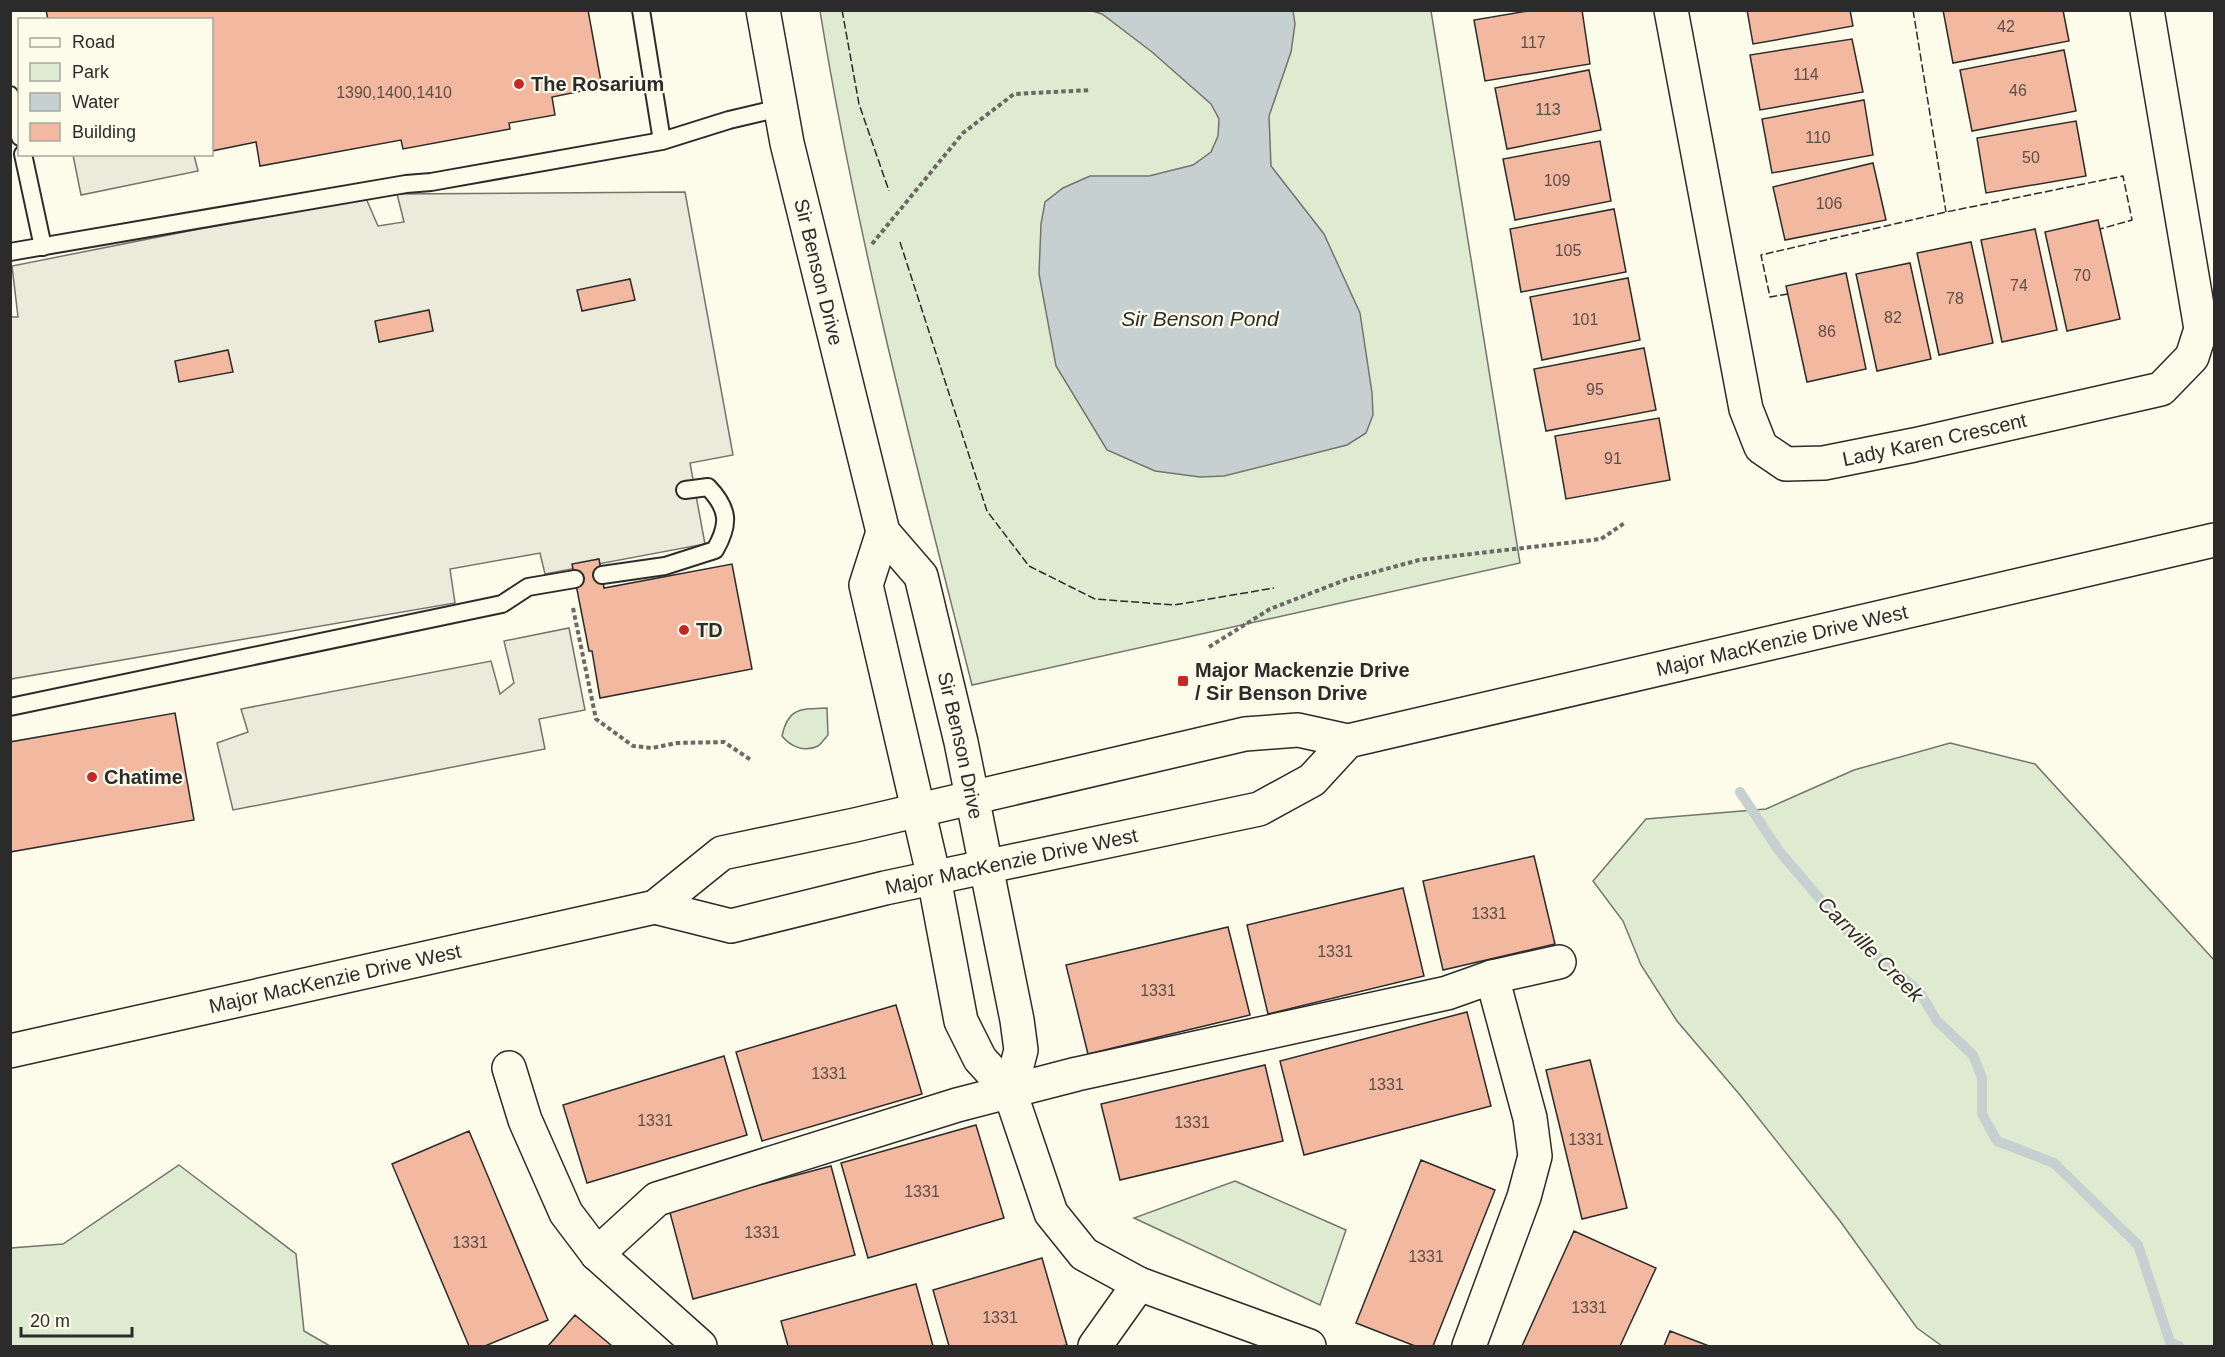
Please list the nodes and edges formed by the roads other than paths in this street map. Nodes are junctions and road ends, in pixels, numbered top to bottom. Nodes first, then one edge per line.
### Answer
1 (641, 10) edge
2 (763, 10) edge
3 (1671, 10) edge
4 (2147, 10) edge
5 (10, 95) edge
6 (780, 108) junction
7 (18, 129) edge
8 (662, 141) junction
9 (23, 156) edge
10 (43, 247) junction
11 (10, 252) edge
12 (685, 490) dead end
13 (883, 532) junction
14 (2214, 540) edge
15 (602, 576) dead end
16 (572, 580) road end
17 (10, 707) edge
18 (1348, 741) junction
19 (971, 798) junction
20 (919, 810) junction
21 (985, 867) junction
22 (934, 878) junction
23 (655, 907) junction
24 (1559, 962) dead end
25 (1492, 977) junction
26 (11, 1050) edge
27 (509, 1068) dead end
28 (1010, 1092) junction
29 (597, 1254) junction
30 (1139, 1284) junction
31 (700, 1347) edge
32 (1095, 1347) edge
33 (1309, 1347) edge
34 (1469, 1347) edge

1 - 8 lane
2 - 6 street, Sir Benson Drive
3 - 4 street, Lady Karen Crescent
5 - 7 lane
6 - 8 lane
6 - 13 street, Sir Benson Drive
8 - 10 lane
9 - 10 lane
10 - 11 lane
12 - 15 lane
13 - 19 street, Sir Benson Drive
13 - 20 street
14 - 18 street, Major MacKenzie Drive West
16 - 17 lane
18 - 19 street, Major MacKenzie Drive West
18 - 21 street, Major MacKenzie Drive West
19 - 20 street, Major MacKenzie Drive West
19 - 21 street, Sir Benson Drive
20 - 22 street
20 - 23 street, Major MacKenzie Drive West
21 - 22 street, Major MacKenzie Drive West
21 - 28 street, Sir Benson Drive
22 - 23 street, Major MacKenzie Drive West
22 - 28 street
23 - 26 street, Major MacKenzie Drive West
24 - 25 street
25 - 28 street
25 - 34 street
27 - 29 street
28 - 29 street
28 - 30 street
29 - 31 street
30 - 32 street
30 - 33 street

